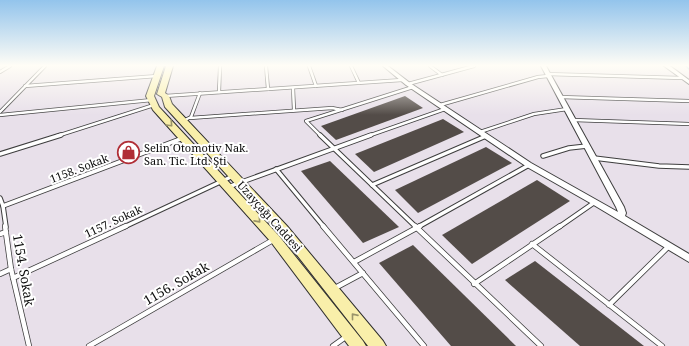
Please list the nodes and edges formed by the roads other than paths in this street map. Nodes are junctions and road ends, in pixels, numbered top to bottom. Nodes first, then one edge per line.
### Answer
1 (29, 82) edge
2 (57, 82) edge
3 (155, 82) edge
4 (164, 82) edge
5 (171, 82) edge
6 (219, 82) edge
7 (267, 82) edge
8 (315, 82) edge
9 (406, 82) edge
10 (415, 82) edge
11 (522, 82) edge
12 (552, 82) edge
13 (359, 84) joint
14 (408, 84) junction
15 (25, 86) junction
16 (316, 86) junction
17 (293, 88) junction
18 (268, 89) junction
19 (219, 92) junction
20 (200, 93) junction
21 (165, 96) junction
22 (560, 97) junction
23 (689, 102) edge
24 (153, 103) junction
25 (443, 107) junction
26 (567, 109) junction
27 (294, 110) junction
28 (342, 110) junction
29 (0, 114) edge
30 (186, 119) junction
31 (573, 120) junction
32 (689, 124) edge
33 (483, 134) junction
34 (183, 138) junction
35 (587, 146) junction
36 (333, 148) junction
37 (0, 154) edge
38 (543, 156) dead end
39 (594, 158) junction
40 (529, 165) junction
41 (689, 167) edge
42 (276, 169) junction
43 (237, 179) junction
44 (225, 184) junction
45 (372, 185) junction
46 (0, 198) edge
47 (595, 202) junction
48 (3, 206) junction
49 (620, 217) junction
50 (416, 228) junction
51 (6, 232) junction
52 (0, 234) edge
53 (275, 239) junction
54 (532, 244) junction
55 (669, 246) junction
56 (689, 258) edge
57 (354, 262) junction
58 (11, 269) junction
59 (363, 273) junction
60 (0, 274) edge
61 (13, 278) junction
62 (474, 284) junction
63 (332, 289) junction
64 (609, 305) junction
65 (350, 335) junction
66 (28, 346) edge
67 (89, 346) edge
68 (333, 346) edge
69 (358, 346) edge
70 (378, 346) edge
71 (424, 346) edge
72 (541, 346) edge
73 (662, 346) edge

1 - 15 lane
2 - 15 lane
3 - 24 main road
4 - 21 main road
5 - 21 main road
6 - 19 lane
7 - 18 lane
8 - 16 lane
9 - 14 street
10 - 14 lane
11 - 25 lane
12 - 22 street
13 - 14 lane
13 - 16 lane
14 - 25 street
14 - 28 lane
15 - 29 lane
16 - 17 lane
17 - 18 lane
17 - 27 lane
18 - 19 lane
19 - 20 lane
20 - 21 lane
20 - 30 lane
21 - 30 main road, Uzayçağı Caddesi
22 - 23 lane
22 - 26 street
24 - 29 lane
24 -> 34 main road, Uzayçağı Caddesi
24 - 37 lane
25 - 33 street
25 - 36 lane
26 - 31 street
26 - 33 lane
27 - 28 lane
27 - 30 lane
28 - 36 lane
30 - 43 main road, Uzayçağı Caddesi
31 - 32 lane
31 - 35 street
33 - 40 street
33 - 45 lane
34 - 44 main road, Uzayçağı Caddesi
34 - 48 lane, 1158. Sokak
35 - 38 lane
35 - 39 street
36 - 42 lane
36 - 45 lane
39 - 41 lane
39 - 49 street
40 - 47 street
40 - 50 lane
42 - 43 lane
42 - 57 lane
43 - 44 lane
43 - 44 lane
43 - 63 main road, Uzayçağı Caddesi
44 -> 53 main road, Uzayçağı Caddesi
44 - 61 lane, 1157. Sokak
45 - 50 lane
46 - 48 lane, 1154. Sokak
47 - 49 street
47 - 54 lane
48 - 51 lane, 1154. Sokak
49 - 55 street
50 - 57 lane
50 - 62 lane
51 - 52 lane
51 - 58 lane, 1154. Sokak
53 - 65 main road, Uzayçağı Caddesi
53 - 67 lane, 1156. Sokak
54 - 62 lane
54 - 64 lane
55 - 56 street
55 - 64 lane
57 - 59 lane
58 - 60 lane
58 - 61 lane, 1154. Sokak
59 - 63 lane
59 - 71 lane
61 - 66 lane, 1154. Sokak
62 - 72 lane
70 -> 63 main road, Uzayçağı Caddesi
64 - 73 lane
65 - 68 lane
65 - 69 main road, Uzayçağı Caddesi

